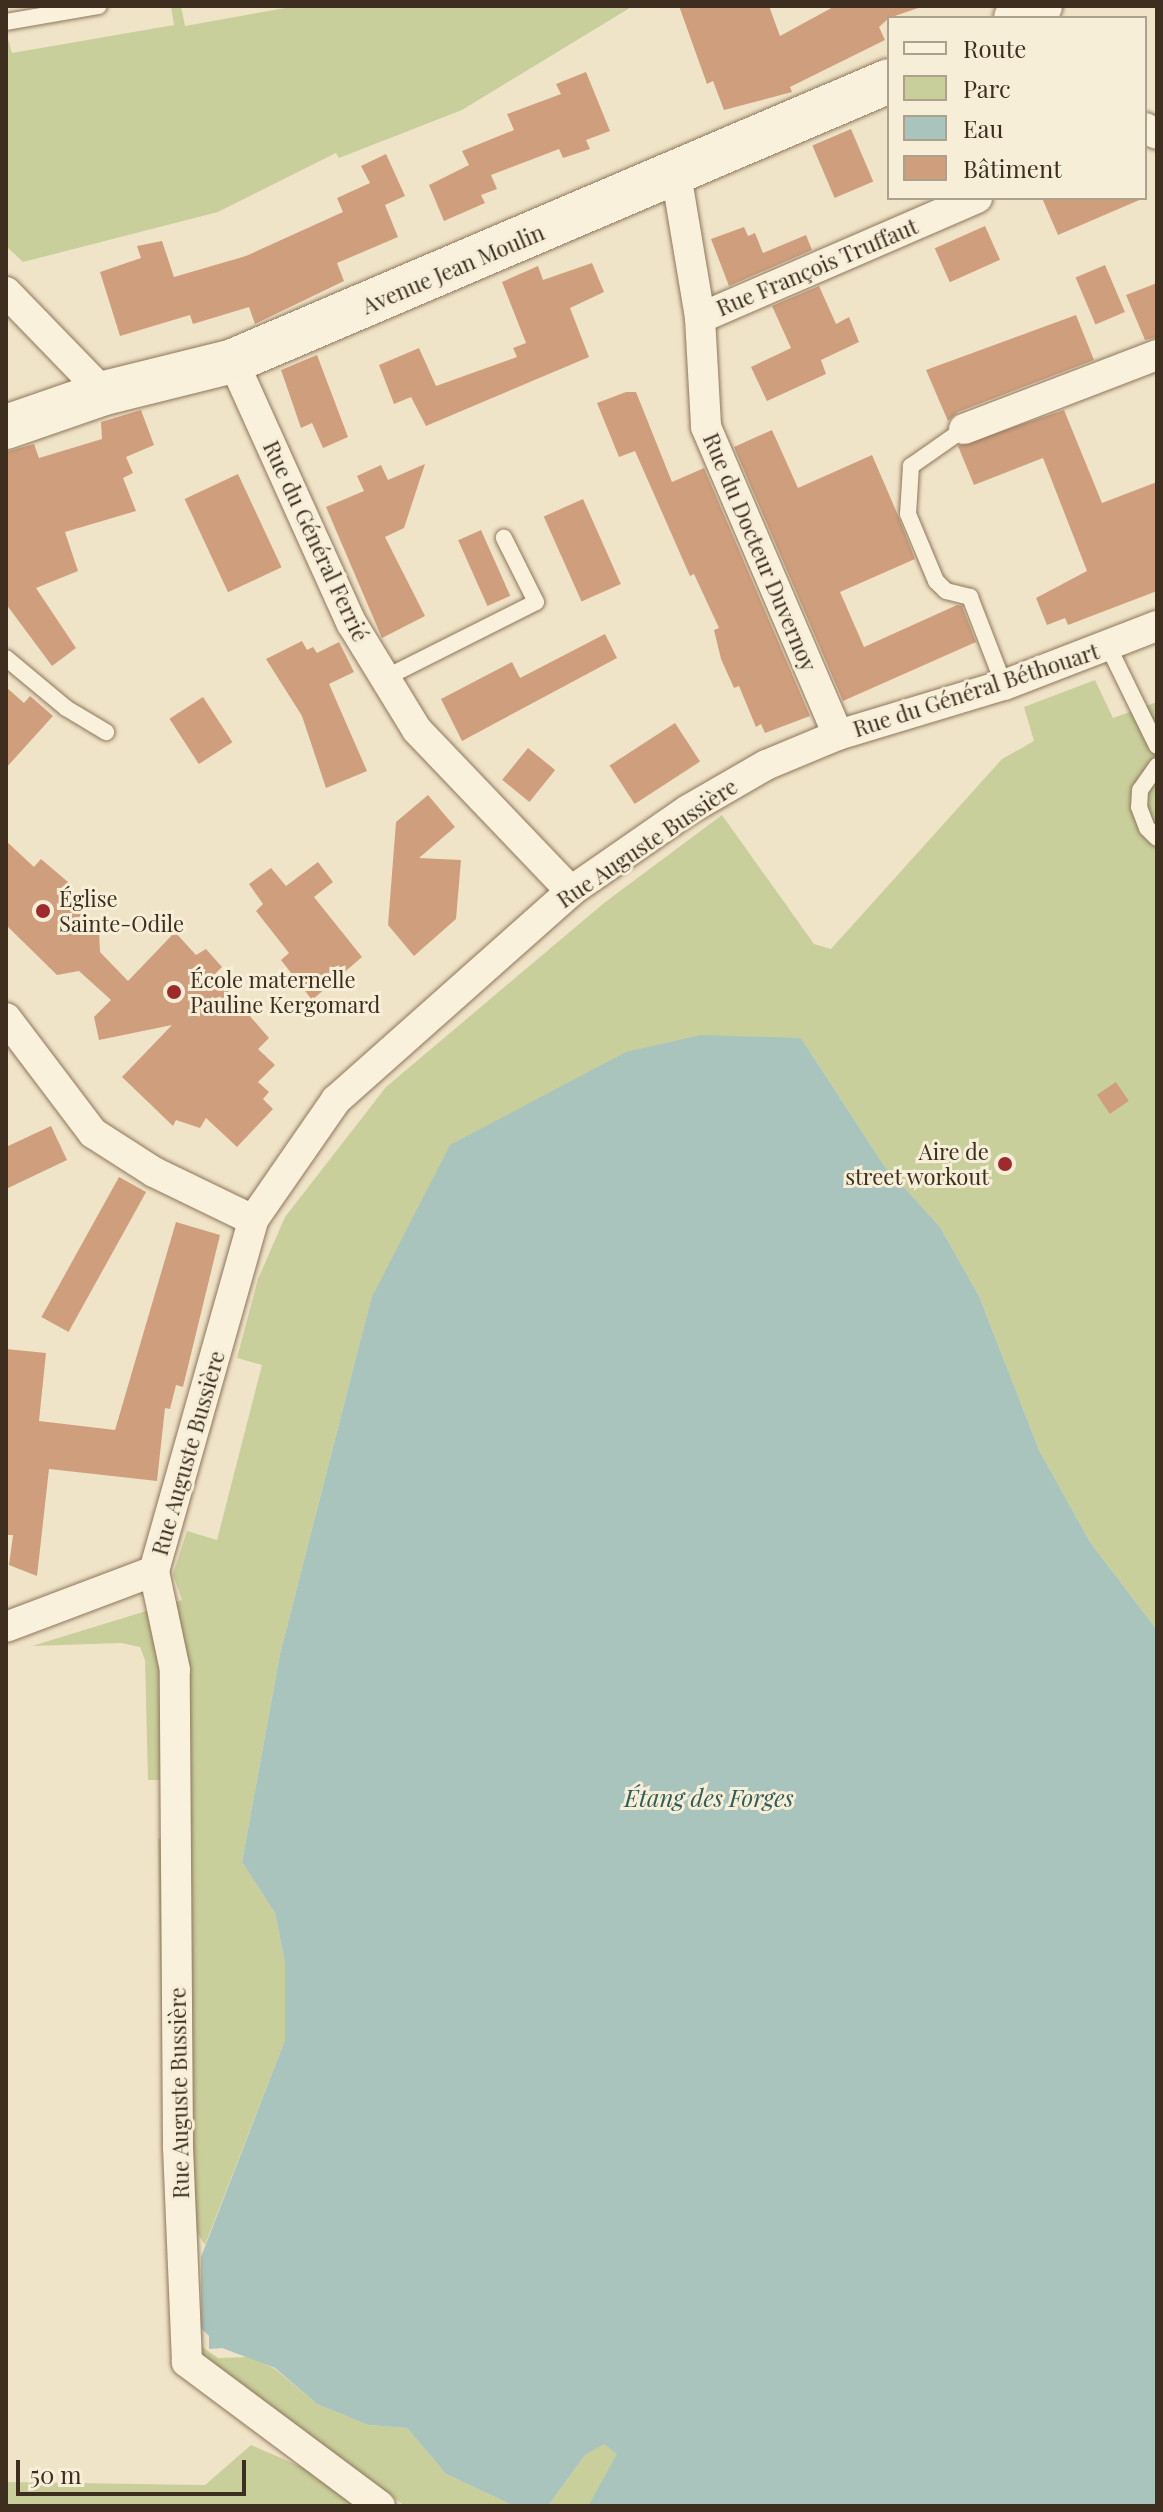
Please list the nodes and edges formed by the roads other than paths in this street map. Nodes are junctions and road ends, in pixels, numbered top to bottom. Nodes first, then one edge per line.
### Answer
1 (99, 6) edge
2 (1040, 6) edge
3 (1020, 16) edge
4 (6, 22) edge
5 (887, 82) edge
6 (676, 174) junction
7 (972, 200) edge
8 (6, 292) edge
9 (700, 318) junction
10 (1157, 355) edge
11 (233, 361) junction
12 (104, 393) junction
13 (6, 427) edge
14 (964, 429) joint
15 (504, 538) dead end
16 (1157, 626) edge
17 (1108, 646) junction
18 (6, 658) edge
19 (385, 678) junction
20 (1004, 685) junction
21 (106, 732) dead end
22 (838, 735) junction
23 (1157, 746) edge
24 (1157, 766) edge
25 (1157, 838) edge
26 (571, 891) junction
27 (6, 1018) edge
28 (253, 1220) junction
29 (154, 1571) junction
30 (6, 1627) edge
31 (380, 2506) edge

1 - 4 lane
2 - 3 main road
5 - 6 main road, Avenue Jean Moulin
6 - 9 street, Rue du Docteur Duvernoy
6 - 11 main road, Avenue Jean Moulin
7 - 9 street, Rue François Truffaut
8 - 12 street
9 - 22 street, Rue du Docteur Duvernoy
10 - 14 street
11 - 12 main road, Avenue Jean Moulin
11 - 19 street, Rue du Général Ferrié
12 - 13 main road, Avenue Jean Moulin
14 - 20 lane
15 - 19 lane
16 - 17 street, Rue du Général Béthouart
17 - 20 street, Rue du Général Béthouart
17 - 23 lane
18 - 21 lane
19 - 26 street, Rue du Général Ferrié
20 - 22 street, Rue du Général Béthouart
22 - 26 street, Rue Auguste Bussière
24 - 25 lane
26 - 28 street, Rue Auguste Bussière
27 - 28 street
28 - 29 street, Rue Auguste Bussière
29 - 30 street
29 - 31 street, Rue Auguste Bussière

